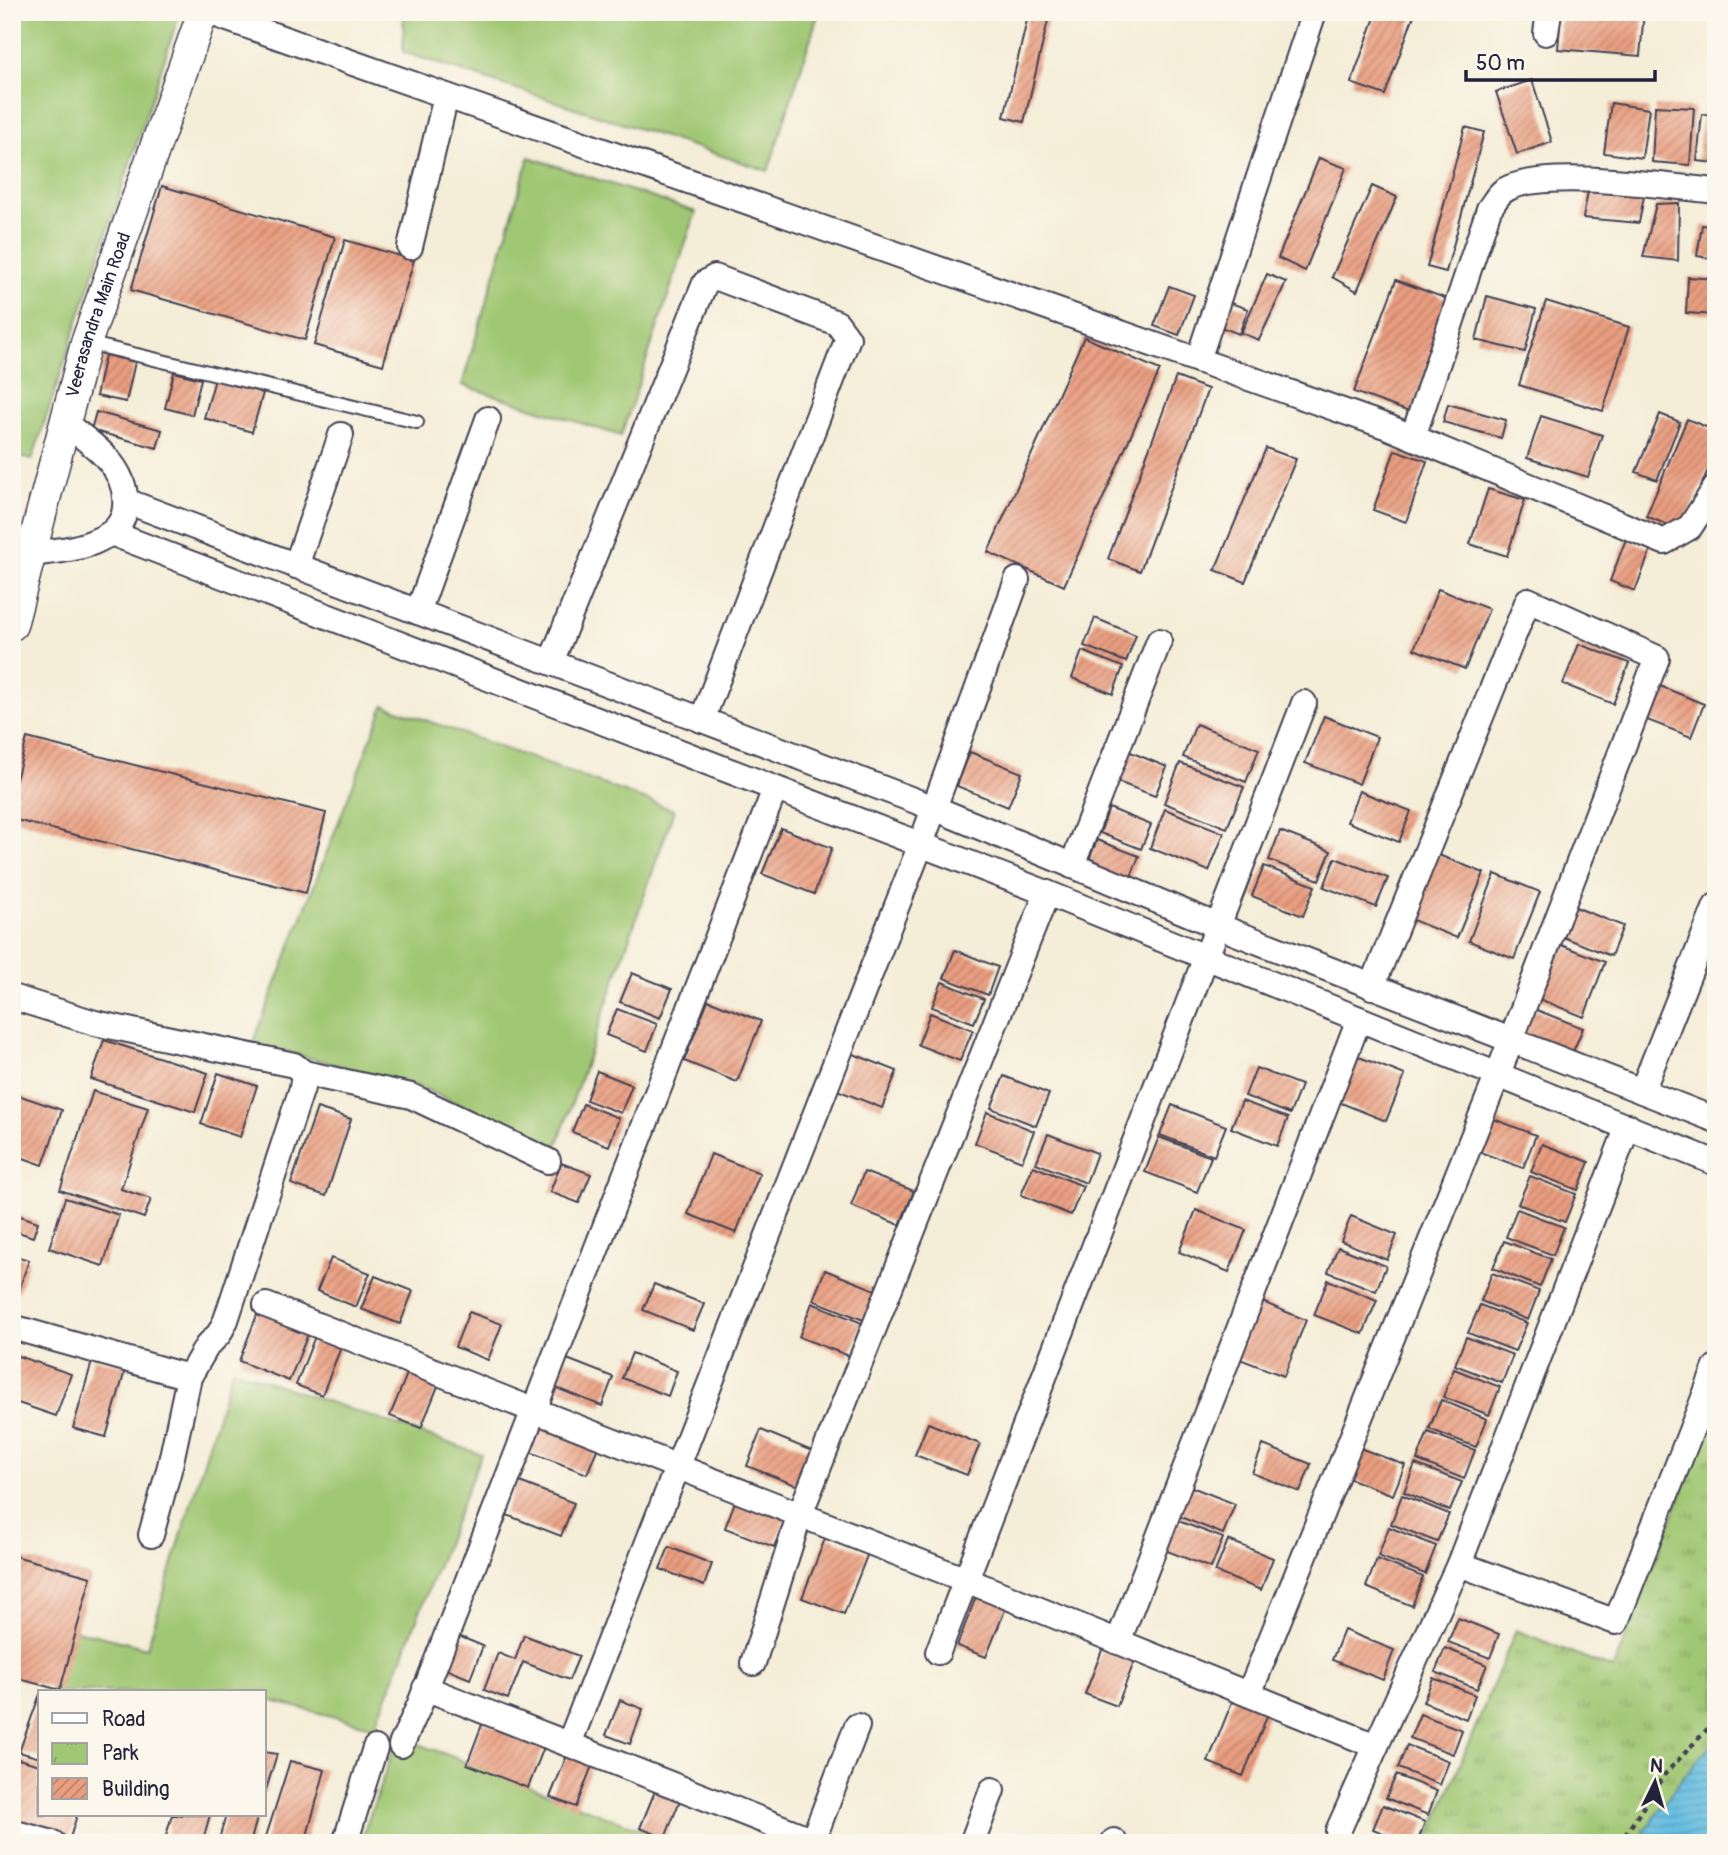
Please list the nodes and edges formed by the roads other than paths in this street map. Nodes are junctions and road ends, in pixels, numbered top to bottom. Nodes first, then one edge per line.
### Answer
1 (205, 12) edge
2 (1314, 12) edge
3 (446, 96) junction
4 (1716, 191) edge
5 (410, 247) dead end
6 (86, 343) junction
7 (1198, 360) junction
8 (488, 419) dead end
9 (417, 422) dead end
10 (64, 423) junction
11 (341, 435) dead end
12 (1413, 437) junction
13 (1716, 487) edge
14 (126, 501) junction
15 (111, 533) junction
16 (286, 562) junction
17 (23, 566) edge
18 (1017, 580) dead end
19 (261, 591) junction
20 (418, 612) junction
21 (12, 625) edge
22 (1160, 641) dead end
23 (551, 662) junction
24 (1304, 703) dead end
25 (702, 720) junction
26 (775, 789) junction
27 (934, 808) junction
28 (921, 844) junction
29 (1072, 866) junction
30 (1047, 893) junction
31 (1716, 906) edge
32 (1219, 926) junction
33 (1206, 956) junction
34 (1372, 987) junction
35 (12, 997) edge
36 (1359, 1018) junction
37 (1510, 1041) junction
38 (304, 1073) junction
39 (1498, 1074) junction
40 (1642, 1091) junction
41 (1716, 1120) edge
42 (1628, 1126) junction
43 (548, 1161) dead end
44 (1716, 1163) edge
45 (266, 1305) dead end
46 (12, 1326) edge
47 (1716, 1367) edge
48 (189, 1377) junction
49 (534, 1411) junction
50 (677, 1466) junction
51 (800, 1514) junction
52 (151, 1535) dead end
53 (1458, 1564) junction
54 (966, 1580) junction
55 (1118, 1642) junction
56 (938, 1652) dead end
57 (753, 1663) dead end
58 (425, 1688) junction
59 (1249, 1694) junction
60 (857, 1726) dead end
61 (569, 1744) junction
62 (401, 1745) dead end
63 (1376, 1746) junction
64 (375, 1748) dead end
65 (992, 1790) dead end
66 (1338, 1831) dead end
67 (12, 1832) edge
68 (813, 1841) edge
69 (53, 1843) edge
70 (345, 1843) edge
71 (972, 1843) edge

1 - 3 street
1 - 6 street, Veerasandra Main Road
2 - 7 street
3 - 5 street
3 - 7 street
4 - 12 street
6 - 9 lane
6 - 10 street, Veerasandra Main Road
7 - 12 street
8 - 20 street
10 - 14 street
10 - 17 street, Veerasandra Main Road
11 - 16 street
12 - 13 street
14 - 15 street
14 - 16 street
15 - 17 street
15 - 19 street
16 - 19 street
16 - 20 street
17 - 21 street, Veerasandra Main Road
18 - 27 street
19 - 26 street
20 - 23 street
22 - 29 street
23 - 25 street
23 - 25 street
24 - 32 street
25 - 27 street
26 - 28 street
26 - 49 street
27 - 28 street
27 - 29 street
28 - 30 street
28 - 50 street
29 - 32 street
30 - 33 street
30 - 51 street
31 - 40 street
32 - 33 street
32 - 34 street
33 - 36 street
33 - 54 street
34 - 37 street
34 - 37 street
35 - 38 street
36 - 39 street
36 - 55 street
37 - 39 street
37 - 40 street
38 - 43 street
38 - 48 street
39 - 42 street
39 - 59 street
40 - 41 street
42 - 44 street
42 - 53 street
45 - 49 street
46 - 48 street
47 - 53 street
48 - 52 street
49 - 50 street
49 - 58 street
50 - 51 street
50 - 61 street
51 - 54 street
51 - 57 street
53 - 63 street
54 - 55 street
54 - 56 street
55 - 59 street
58 - 61 street
58 - 62 street
59 - 63 street
60 - 68 street
61 - 68 street
63 - 66 street
64 - 70 street
65 - 71 street
67 - 69 street

